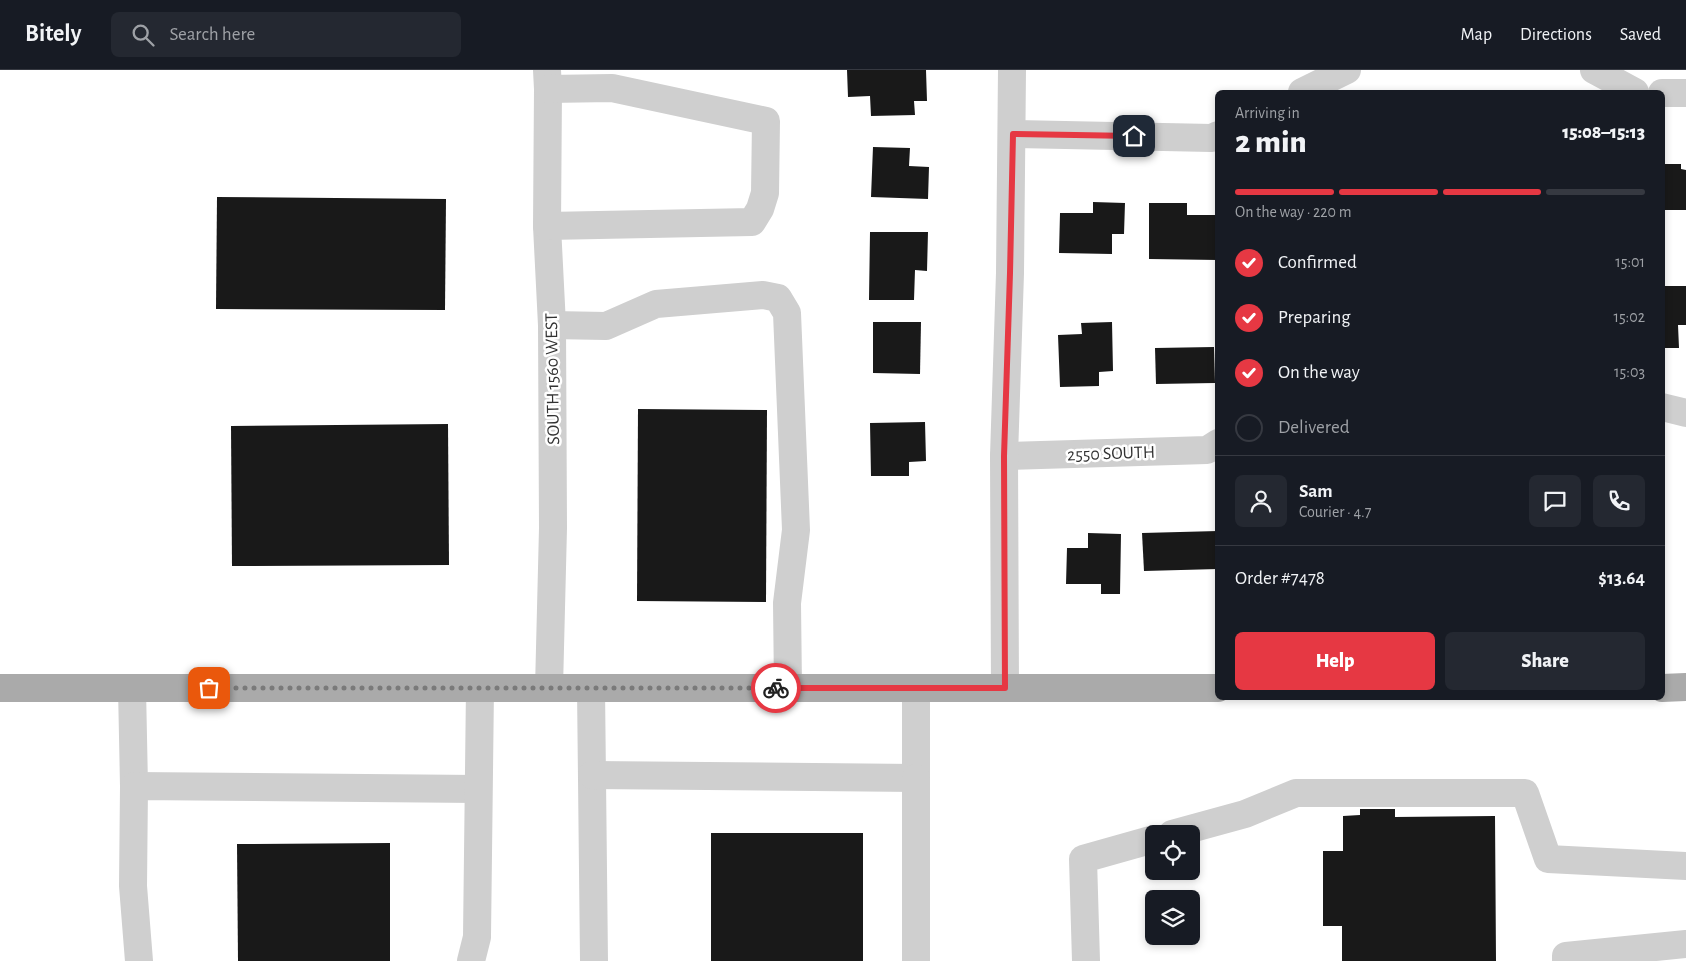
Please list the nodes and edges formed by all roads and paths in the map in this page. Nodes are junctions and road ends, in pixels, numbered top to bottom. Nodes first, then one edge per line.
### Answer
1 (1012, 70) edge
2 (1347, 70) edge
3 (1594, 70) edge
4 (548, 80) edge
5 (1306, 90) edge
6 (1631, 90) edge
7 (1665, 93) edge
8 (1686, 93) edge
9 (1013, 134) junction
10 (1215, 136) edge
11 (547, 226) junction
12 (552, 325) junction
13 (1665, 408) edge
14 (1686, 413) edge
15 (1215, 445) edge
16 (1004, 456) junction
17 (1686, 687) edge
18 (0, 688) edge
19 (132, 688) junction
20 (480, 688) junction
21 (549, 688) junction
22 (591, 688) junction
23 (788, 688) junction
24 (916, 688) junction
25 (1005, 688) junction
26 (1215, 688) edge
27 (1665, 688) edge
28 (592, 774) junction
29 (916, 778) junction
30 (134, 786) junction
31 (478, 789) junction
32 (1200, 826) edge
33 (1145, 842) edge
34 (1686, 866) edge
35 (1686, 944) edge
36 (140, 961) edge
37 (471, 961) edge
38 (594, 961) edge
39 (916, 961) edge
40 (1086, 961) edge
41 (1566, 961) edge

1 - 9 street
2 - 5 street
3 - 6 street
4 - 11 street, SOUTH 1560 WEST
4 - 11 street
7 - 8 street
9 - 10 street
9 - 16 street
11 - 12 street, SOUTH 1560 WEST
12 - 21 street, SOUTH 1560 WEST
12 - 23 street
13 - 14 street
15 - 16 street, 2550 SOUTH
16 - 25 street
17 - 27 main road
18 - 19 main road
19 - 20 main road
19 - 30 street
20 - 21 main road
20 - 31 street
21 - 22 main road
22 - 23 main road
22 - 28 street
23 - 24 main road
24 - 25 main road
24 - 29 street
25 - 26 main road
28 - 29 street
28 - 38 street
29 - 39 street
30 - 31 street
30 - 36 street
31 - 37 street
32 - 34 street
33 - 40 street
35 - 41 street

